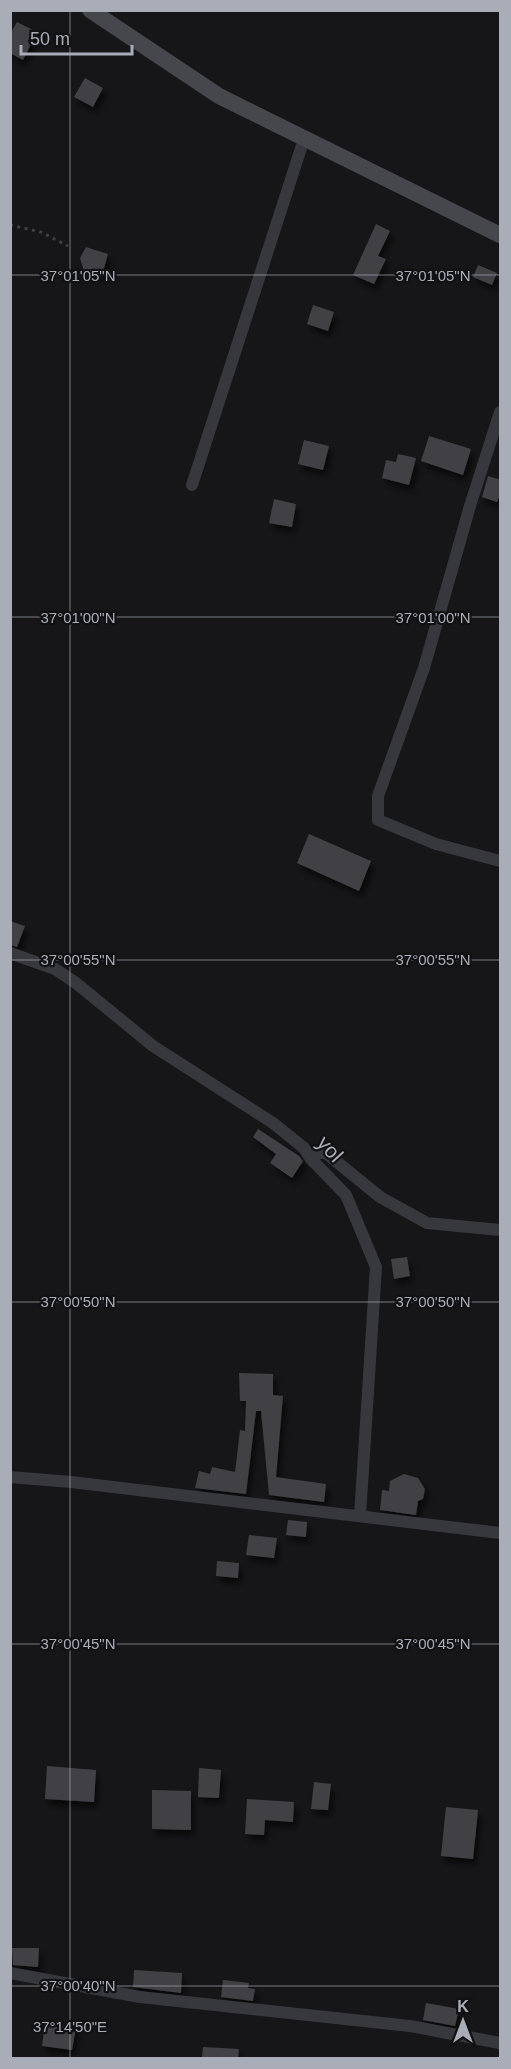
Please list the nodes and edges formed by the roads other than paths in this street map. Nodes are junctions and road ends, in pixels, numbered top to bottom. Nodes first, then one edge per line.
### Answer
1 (90, 10) edge
2 (304, 139) junction
3 (501, 235) edge
4 (501, 412) edge
5 (192, 485) dead end
6 (501, 861) edge
7 (10, 952) edge
8 (307, 1153) junction
9 (501, 1230) edge
10 (10, 1477) edge
11 (360, 1516) junction
12 (501, 1533) edge
13 (10, 1973) edge
14 (501, 2043) edge

1 - 2 main road
2 - 3 main road
2 - 5 street
4 - 6 street
7 - 8 street, yol
8 - 9 street
8 - 11 street, yol
10 - 11 street
11 - 12 street
13 - 14 street

